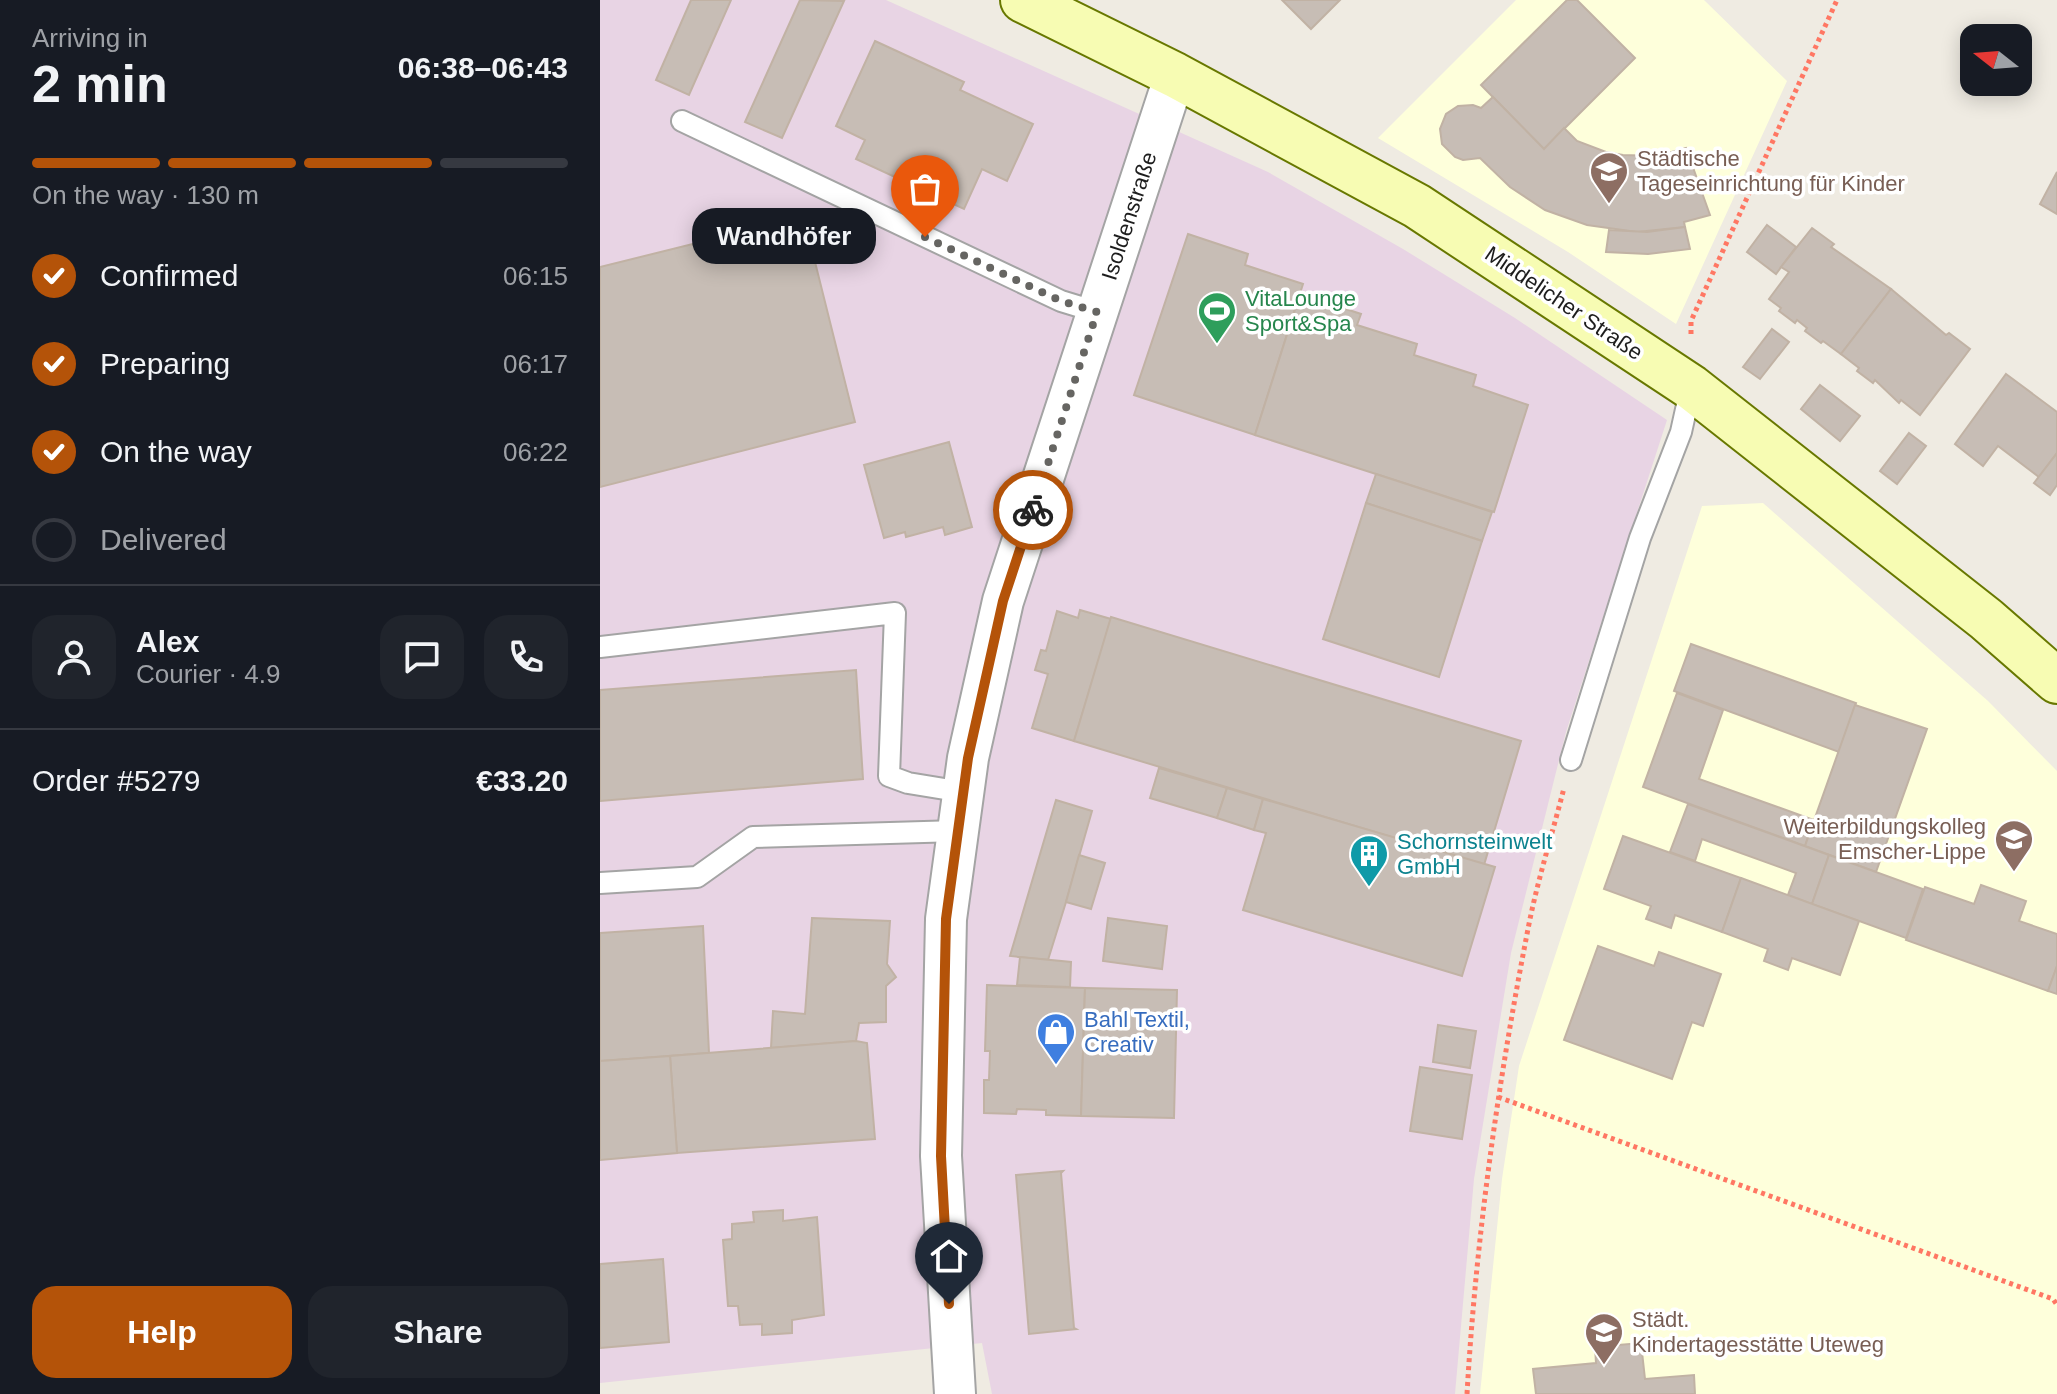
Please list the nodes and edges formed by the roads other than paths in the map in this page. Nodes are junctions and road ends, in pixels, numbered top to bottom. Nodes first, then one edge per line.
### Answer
1 (1023, 0) edge
2 (1175, 75) junction
3 (682, 121) dead end
4 (1097, 312) junction
5 (1691, 387) junction
6 (600, 647) edge
7 (2057, 681) edge
8 (1571, 760) road end
9 (963, 792) junction
10 (958, 831) junction
11 (600, 883) edge
12 (948, 1393) edge

1 - 2 street, Middelicher Straße
2 - 4 street, Isoldenstraße
2 - 5 street, Middelicher Straße
3 - 4 lane
4 - 9 street, Isoldenstraße
5 - 7 street, Middelicher Straße
5 - 8 lane
6 - 9 lane
9 - 10 street, Isoldenstraße
10 - 11 lane
10 - 12 street, Isoldenstraße

